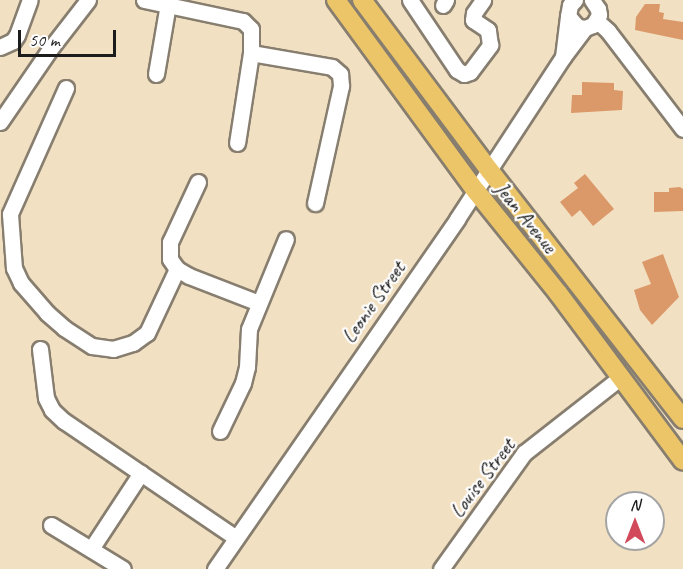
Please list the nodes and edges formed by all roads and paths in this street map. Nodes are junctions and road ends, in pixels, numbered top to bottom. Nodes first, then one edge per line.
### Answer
1 (30, 0) edge
2 (76, 0) edge
3 (88, 0) edge
4 (144, 0) edge
5 (336, 0) edge
6 (362, 0) edge
7 (410, 0) edge
8 (483, 0) edge
9 (178, 4) edge
10 (568, 5) edge
11 (594, 14) edge
12 (0, 47) edge
13 (50, 49) junction
14 (251, 53) junction
15 (563, 57) junction
16 (156, 74) dead end
17 (66, 88) dead end
18 (0, 122) edge
19 (683, 129) edge
20 (237, 143) dead end
21 (490, 171) junction
22 (198, 182) dead end
23 (476, 191) junction
24 (315, 203) dead end
25 (5, 211) edge
26 (286, 239) dead end
27 (177, 269) junction
28 (259, 303) junction
29 (619, 338) junction
30 (40, 349) dead end
31 (621, 377) junction
32 (683, 420) edge
33 (220, 431) dead end
34 (661, 431) junction
35 (683, 461) edge
36 (141, 474) junction
37 (51, 525) dead end
38 (236, 538) junction
39 (91, 549) junction
40 (123, 569) edge
41 (215, 569) edge
42 (441, 569) edge

1 - 12 street
2 - 13 street
3 - 13 street
4 - 9 street
5 - 23 main road, Jean Avenue
6 - 21 main road, Jean Avenue
7 - 8 street
9 - 14 street
9 - 16 street
10 - 11 street
10 - 15 street, Leonie Street
11 - 15 street, Leonie Street
11 - 19 street
13 - 18 street
14 - 20 street
14 - 24 street
15 - 21 street, Leonie Street
17 - 25 street
21 - 23 street, Leonie Street
21 - 29 main road, Jean Avenue
22 - 27 street
23 - 31 main road, Jean Avenue
23 - 38 street, Leonie Street
25 - 27 street
26 - 28 street
27 - 28 street
28 - 33 street
29 - 32 main road, Jean Avenue
29 - 34 main road
30 - 36 street
31 - 34 main road, Jean Avenue
31 - 42 street, Louise Street
34 - 35 main road, Jean Avenue
36 - 38 street
36 - 39 street
37 - 39 street
38 - 41 street, Leonie Street
39 - 40 street

